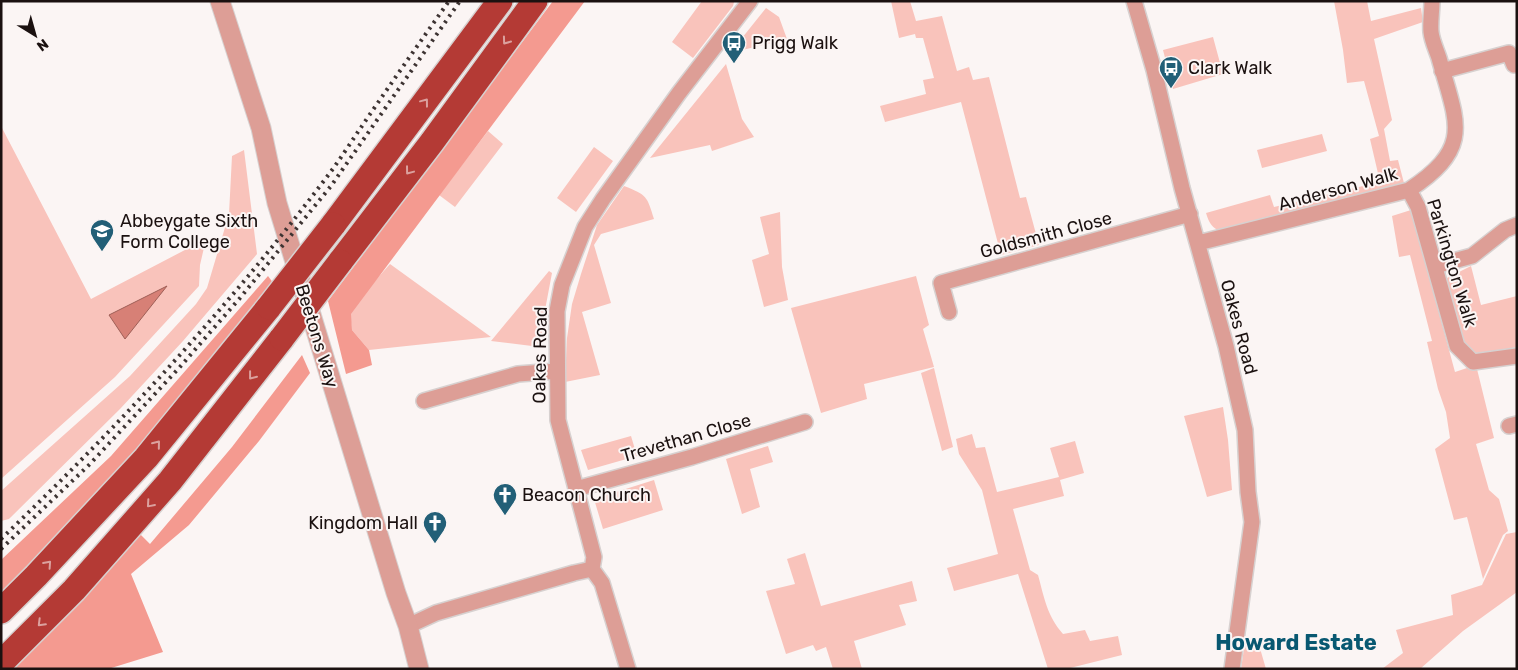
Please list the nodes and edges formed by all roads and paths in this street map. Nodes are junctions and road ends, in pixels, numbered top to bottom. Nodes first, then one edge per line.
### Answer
1 (220, 1) edge
2 (500, 1) edge
3 (535, 1) edge
4 (750, 1) edge
5 (1134, 1) edge
6 (1432, 1) edge
7 (1514, 65) dead end
8 (1442, 71) junction
9 (1409, 190) junction
10 (1190, 214) junction
11 (1517, 225) edge
12 (1198, 243) junction
13 (1435, 266) junction
14 (949, 312) dead end
15 (1517, 356) edge
16 (557, 371) junction
17 (424, 401) dead end
18 (805, 422) dead end
19 (576, 489) junction
20 (592, 569) junction
21 (1, 611) edge
22 (408, 626) junction
23 (1, 664) edge
24 (419, 669) edge
25 (628, 669) edge
26 (1232, 669) edge

1 - 22 street, Beetons Way
21 -> 2 highway, bridge
3 -> 23 highway, bridge
4 - 16 street, Oakes Road
5 - 10 street, Oakes Road
6 - 8 street, Anderson Walk
7 - 8 street
8 - 9 street, Anderson Walk
9 - 12 street, Anderson Walk
9 - 13 street, Parkington Walk
10 - 12 street, Oakes Road
10 - 14 street, Goldsmith Close
11 - 13 street
12 - 26 street, Oakes Road
13 - 15 street, Parkington Walk
16 - 17 street
16 - 19 street, Oakes Road
18 - 19 street, Trevethan Close
19 - 20 street, Oakes Road
20 - 22 street
20 - 25 street
22 - 24 street, Beetons Way

